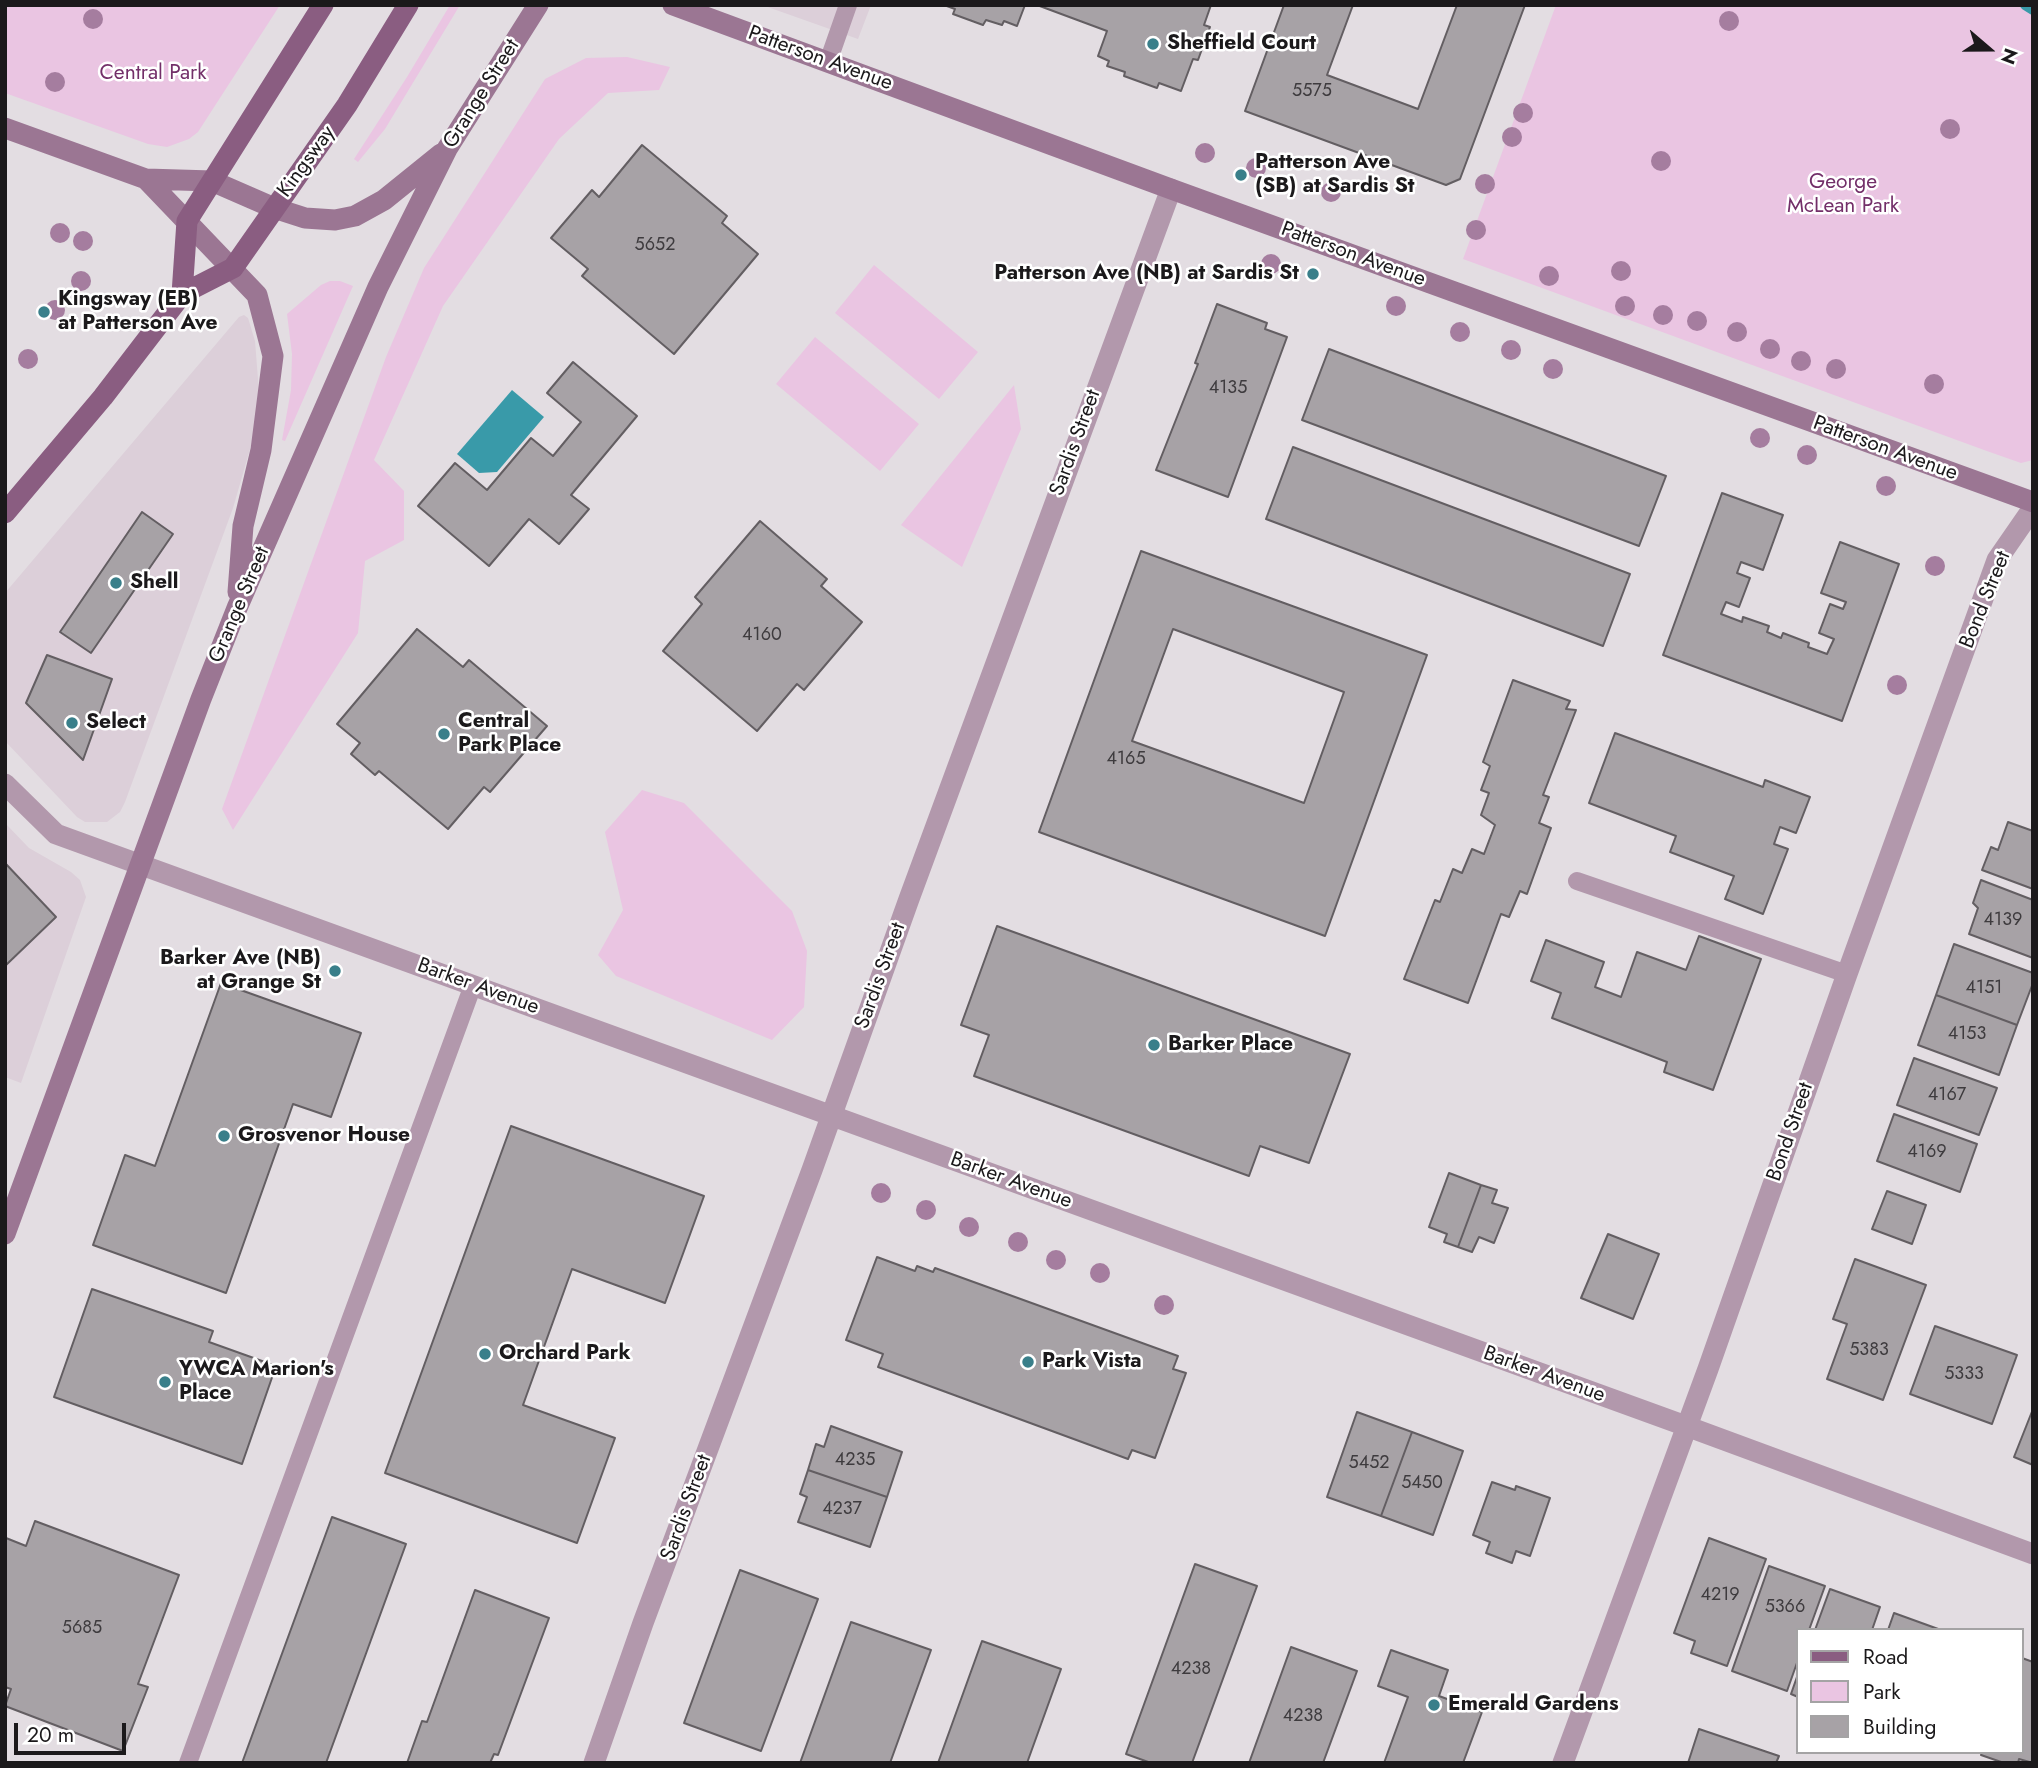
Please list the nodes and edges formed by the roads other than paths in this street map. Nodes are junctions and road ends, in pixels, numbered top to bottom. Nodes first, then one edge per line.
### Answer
1 (323, 5) edge
2 (408, 5) edge
3 (538, 5) edge
4 (673, 5) edge
5 (848, 5) edge
6 (828, 62) junction
7 (5, 128) edge
8 (447, 149) junction
9 (146, 179) junction
10 (212, 181) junction
11 (1171, 189) junction
12 (274, 208) junction
13 (187, 221) junction
14 (233, 268) junction
15 (182, 294) junction
16 (2033, 502) edge
17 (2033, 508) edge
18 (5, 513) edge
19 (237, 608) junction
20 (5, 784) edge
21 (141, 864) junction
22 (1577, 881) dead end
23 (1847, 974) junction
24 (473, 985) junction
25 (831, 1115) junction
26 (5, 1234) edge
27 (1686, 1426) junction
28 (2033, 1554) edge
29 (188, 1763) edge
30 (594, 1763) edge
31 (1563, 1763) edge

1 - 10 main road
2 - 12 main road, Kingsway
3 - 8 street, Grange Street
4 - 6 street, Patterson Avenue
5 - 6 lane
6 - 11 street, Patterson Avenue
7 - 9 street
8 - 12 street
8 - 19 street, Grange Street
9 - 10 street
9 - 13 street
10 - 12 street
10 - 13 main road
11 - 16 street, Patterson Avenue
11 - 25 street, Sardis Street
12 - 14 main road, Kingsway
13 - 14 street
13 - 15 main road
14 - 15 main road, Kingsway
14 - 19 street
15 - 18 main road, Kingsway
17 - 23 street, Bond Street
19 - 21 street, Grange Street
20 - 21 street, Barker Avenue
21 - 24 street, Barker Avenue
21 - 26 street, Grange Street
22 - 23 lane
23 - 27 street, Bond Street
24 - 25 street, Barker Avenue
24 - 29 lane
25 - 27 street, Barker Avenue
25 - 30 street, Sardis Street
27 - 28 street, Barker Avenue
27 - 31 street, Bond Street

